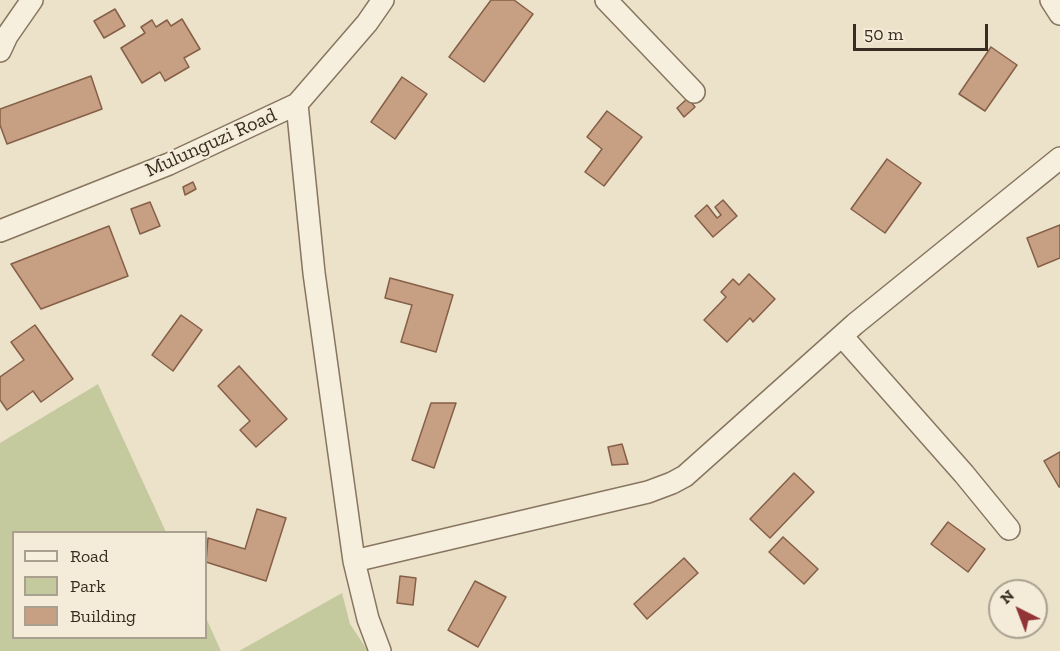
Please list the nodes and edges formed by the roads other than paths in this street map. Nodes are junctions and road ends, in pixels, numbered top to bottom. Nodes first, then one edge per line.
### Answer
1 (32, 0) edge
2 (383, 0) edge
3 (606, 0) edge
4 (1051, 0) edge
5 (1060, 14) edge
6 (0, 51) edge
7 (694, 92) dead end
8 (297, 104) junction
9 (1060, 158) edge
10 (0, 231) edge
11 (842, 336) junction
12 (1009, 530) dead end
13 (354, 561) junction
14 (380, 651) edge

1 - 6 street
2 - 8 street, Mulunguzi Road
3 - 7 street
4 - 5 street
8 - 10 street, Mulunguzi Road
8 - 13 street
9 - 11 street
11 - 12 street
11 - 13 street
13 - 14 street

